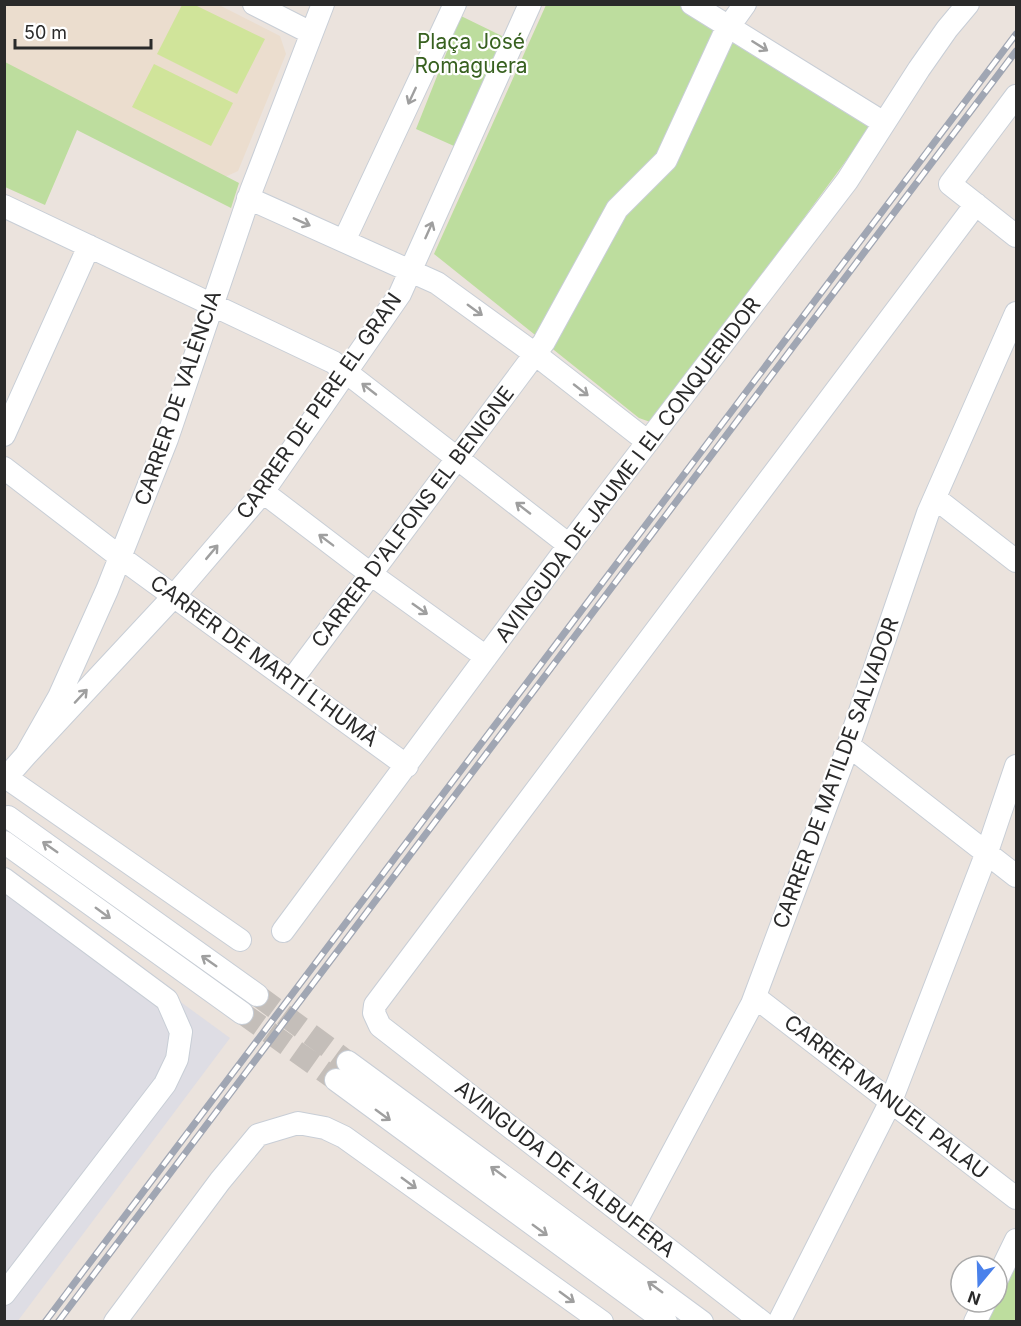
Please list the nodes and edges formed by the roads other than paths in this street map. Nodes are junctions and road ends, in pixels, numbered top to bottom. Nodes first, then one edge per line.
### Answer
1 (254, 4) edge
2 (323, 4) edge
3 (454, 4) edge
4 (530, 4) edge
5 (692, 4) edge
6 (746, 4) edge
7 (968, 4) edge
8 (728, 27) junction
9 (311, 33) junction
10 (1017, 96) edge
11 (884, 123) junction
12 (248, 198) junction
13 (976, 204) junction
14 (4, 206) edge
15 (1017, 236) edge
16 (344, 241) junction
17 (89, 246) junction
18 (410, 271) junction
19 (211, 304) junction
20 (1017, 313) edge
21 (540, 348) junction
22 (347, 372) junction
23 (4, 435) edge
24 (648, 442) junction
25 (457, 456) junction
26 (4, 468) edge
27 (263, 492) junction
28 (935, 498) junction
29 (569, 545) junction
30 (120, 556) junction
31 (1017, 561) edge
32 (372, 575) junction
33 (174, 596) junction
34 (486, 657) junction
35 (291, 681) junction
36 (848, 745) junction
37 (26, 754) junction
38 (407, 766) junction
39 (1017, 766) edge
40 (5, 778) edge
41 (8, 817) dead end
42 (4, 842) edge
43 (987, 852) junction
44 (1017, 876) edge
45 (4, 879) edge
46 (283, 931) dead end
47 (240, 940) dead end
48 (257, 994) tunnel mouth
49 (755, 997) junction
50 (242, 1013) tunnel mouth
51 (891, 1101) junction
52 (1017, 1197) edge
53 (635, 1223) junction
54 (1017, 1240) edge
55 (1009, 1256) edge
56 (4, 1294) edge
57 (115, 1322) edge
58 (602, 1322) edge
59 (666, 1322) edge
60 (702, 1322) edge
61 (762, 1322) edge
62 (779, 1322) edge

1 - 9 street
2 - 9 street, CARRER DE VALÈNCIA
3 -> 16 street
18 -> 4 street, CARRER DE PERE EL GRAN
5 - 8 street
6 - 8 street, CARRER D'ALFONS EL BENIGNE
7 - 11 street, AVINGUDA DE JAUME I EL CONQUERIDOR
8 -> 11 street
8 - 21 street, CARRER D'ALFONS EL BENIGNE
9 - 12 street, CARRER DE VALÈNCIA
10 - 13 street
11 - 24 street, AVINGUDA DE JAUME I EL CONQUERIDOR
12 -> 16 street
12 - 19 street, CARRER DE VALÈNCIA
13 - 15 street
13 - 53 street, AVINGUDA DE L'ALBUFERA
14 - 17 street
16 - 18 street
17 - 19 street
17 - 23 street
18 -> 21 street
18 - 22 street, CARRER DE PERE EL GRAN
19 - 22 street
19 - 30 street, CARRER DE VALÈNCIA
20 - 28 street, CARRER DE MATILDE SALVADOR
21 -> 24 street
21 - 25 street, CARRER D'ALFONS EL BENIGNE
25 -> 22 street
22 - 27 street, CARRER DE PERE EL GRAN
24 - 29 street, AVINGUDA DE JAUME I EL CONQUERIDOR
29 -> 25 street
25 - 32 street, CARRER D'ALFONS EL BENIGNE
26 - 30 street, CARRER DE MARTÍ L'HUMÀ
32 -> 27 street
33 -> 27 street, CARRER DE PERE EL GRAN
28 - 31 street
28 - 36 street, CARRER DE MATILDE SALVADOR
29 - 34 street, AVINGUDA DE JAUME I EL CONQUERIDOR
30 - 33 street, CARRER DE MARTÍ L'HUMÀ
30 - 37 street, CARRER DE VALÈNCIA
32 -> 34 street
32 - 35 street, CARRER D'ALFONS EL BENIGNE
33 - 35 street, CARRER DE MARTÍ L'HUMÀ
37 -> 33 street, CARRER DE PERE EL GRAN
34 - 38 street, AVINGUDA DE JAUME I EL CONQUERIDOR
35 - 38 street, CARRER DE MARTÍ L'HUMÀ
36 - 43 street
36 - 49 street, CARRER DE MATILDE SALVADOR
37 - 40 street, CARRER DE VALÈNCIA
38 - 46 street, AVINGUDA DE JAUME I EL CONQUERIDOR
39 - 43 street
40 - 47 street
48 -> 41 street
42 -> 50 street
43 - 44 street
43 - 51 street
45 - 56 street
49 - 51 street, CARRER MANUEL PALAU
49 - 53 street, CARRER DE MATILDE SALVADOR
51 - 52 street, CARRER MANUEL PALAU
51 - 62 street
53 - 61 street, AVINGUDA DE L'ALBUFERA
54 - 55 street
57 -> 58 street
60 -> 59 street, AVINGUDA DE L'ALBUFERA

